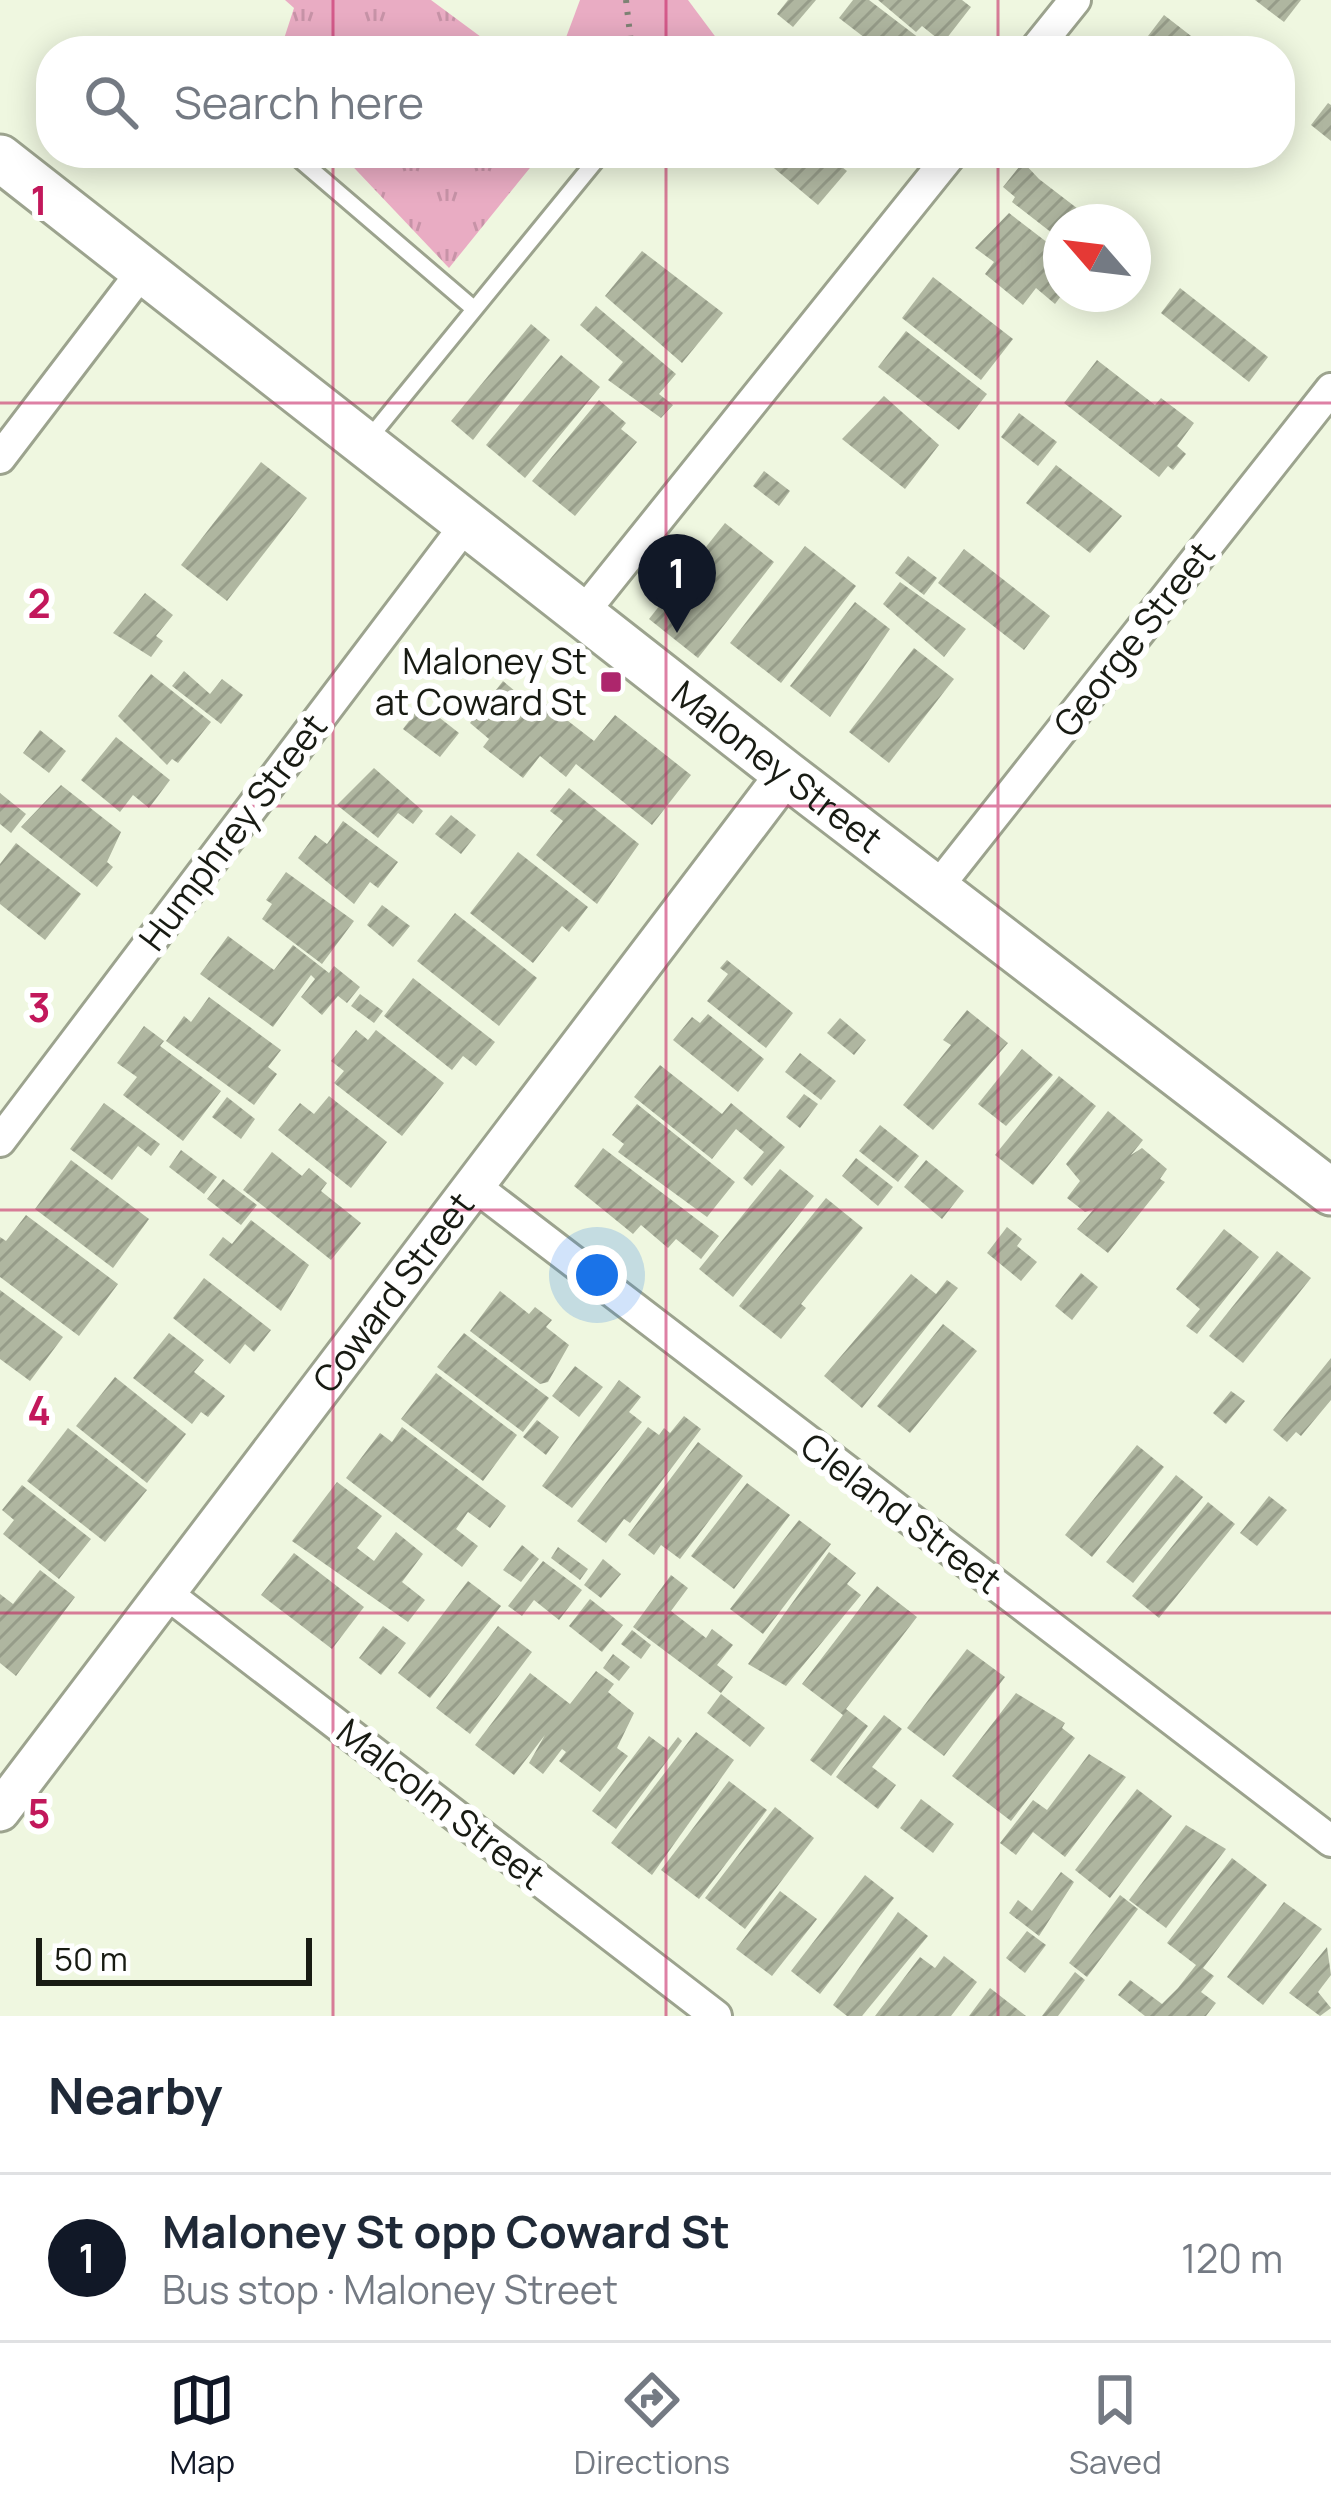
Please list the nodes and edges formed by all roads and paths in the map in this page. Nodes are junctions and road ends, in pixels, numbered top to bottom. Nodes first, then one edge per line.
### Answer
1 (626, 0) edge
2 (1075, 0) edge
3 (630, 36) edge
4 (1046, 36) edge
5 (0, 158) edge
6 (310, 168) edge
7 (590, 168) edge
8 (940, 168) edge
9 (144, 269) junction
10 (473, 308) junction
11 (1331, 389) edge
12 (365, 443) junction
13 (0, 458) edge
14 (467, 523) junction
15 (582, 614) junction
16 (786, 774) junction
17 (936, 889) junction
18 (0, 1141) edge
19 (472, 1184) junction
20 (1331, 1192) edge
21 (166, 1593) junction
22 (12, 1769) edge
23 (0, 1811) edge
24 (1331, 1841) edge
25 (716, 2016) edge

1 - 3 path
2 - 4 street
5 - 9 main road, Maloney Street
6 - 10 lane
7 - 10 lane
8 - 15 street
9 - 12 main road, Maloney Street
9 - 13 street
10 - 12 lane
11 - 17 street, George Street
12 - 14 main road, Maloney Street
14 - 15 main road, Maloney Street
14 - 18 street, Humphrey Street
15 - 16 main road, Maloney Street
16 - 17 main road, Maloney Street
16 - 19 street, Coward Street
17 - 20 main road, Maloney Street
19 - 21 street, Coward Street
19 - 24 street, Cleland Street
21 - 22 street, Coward Street
21 - 25 street, Malcolm Street
22 - 23 street, Coward Street

